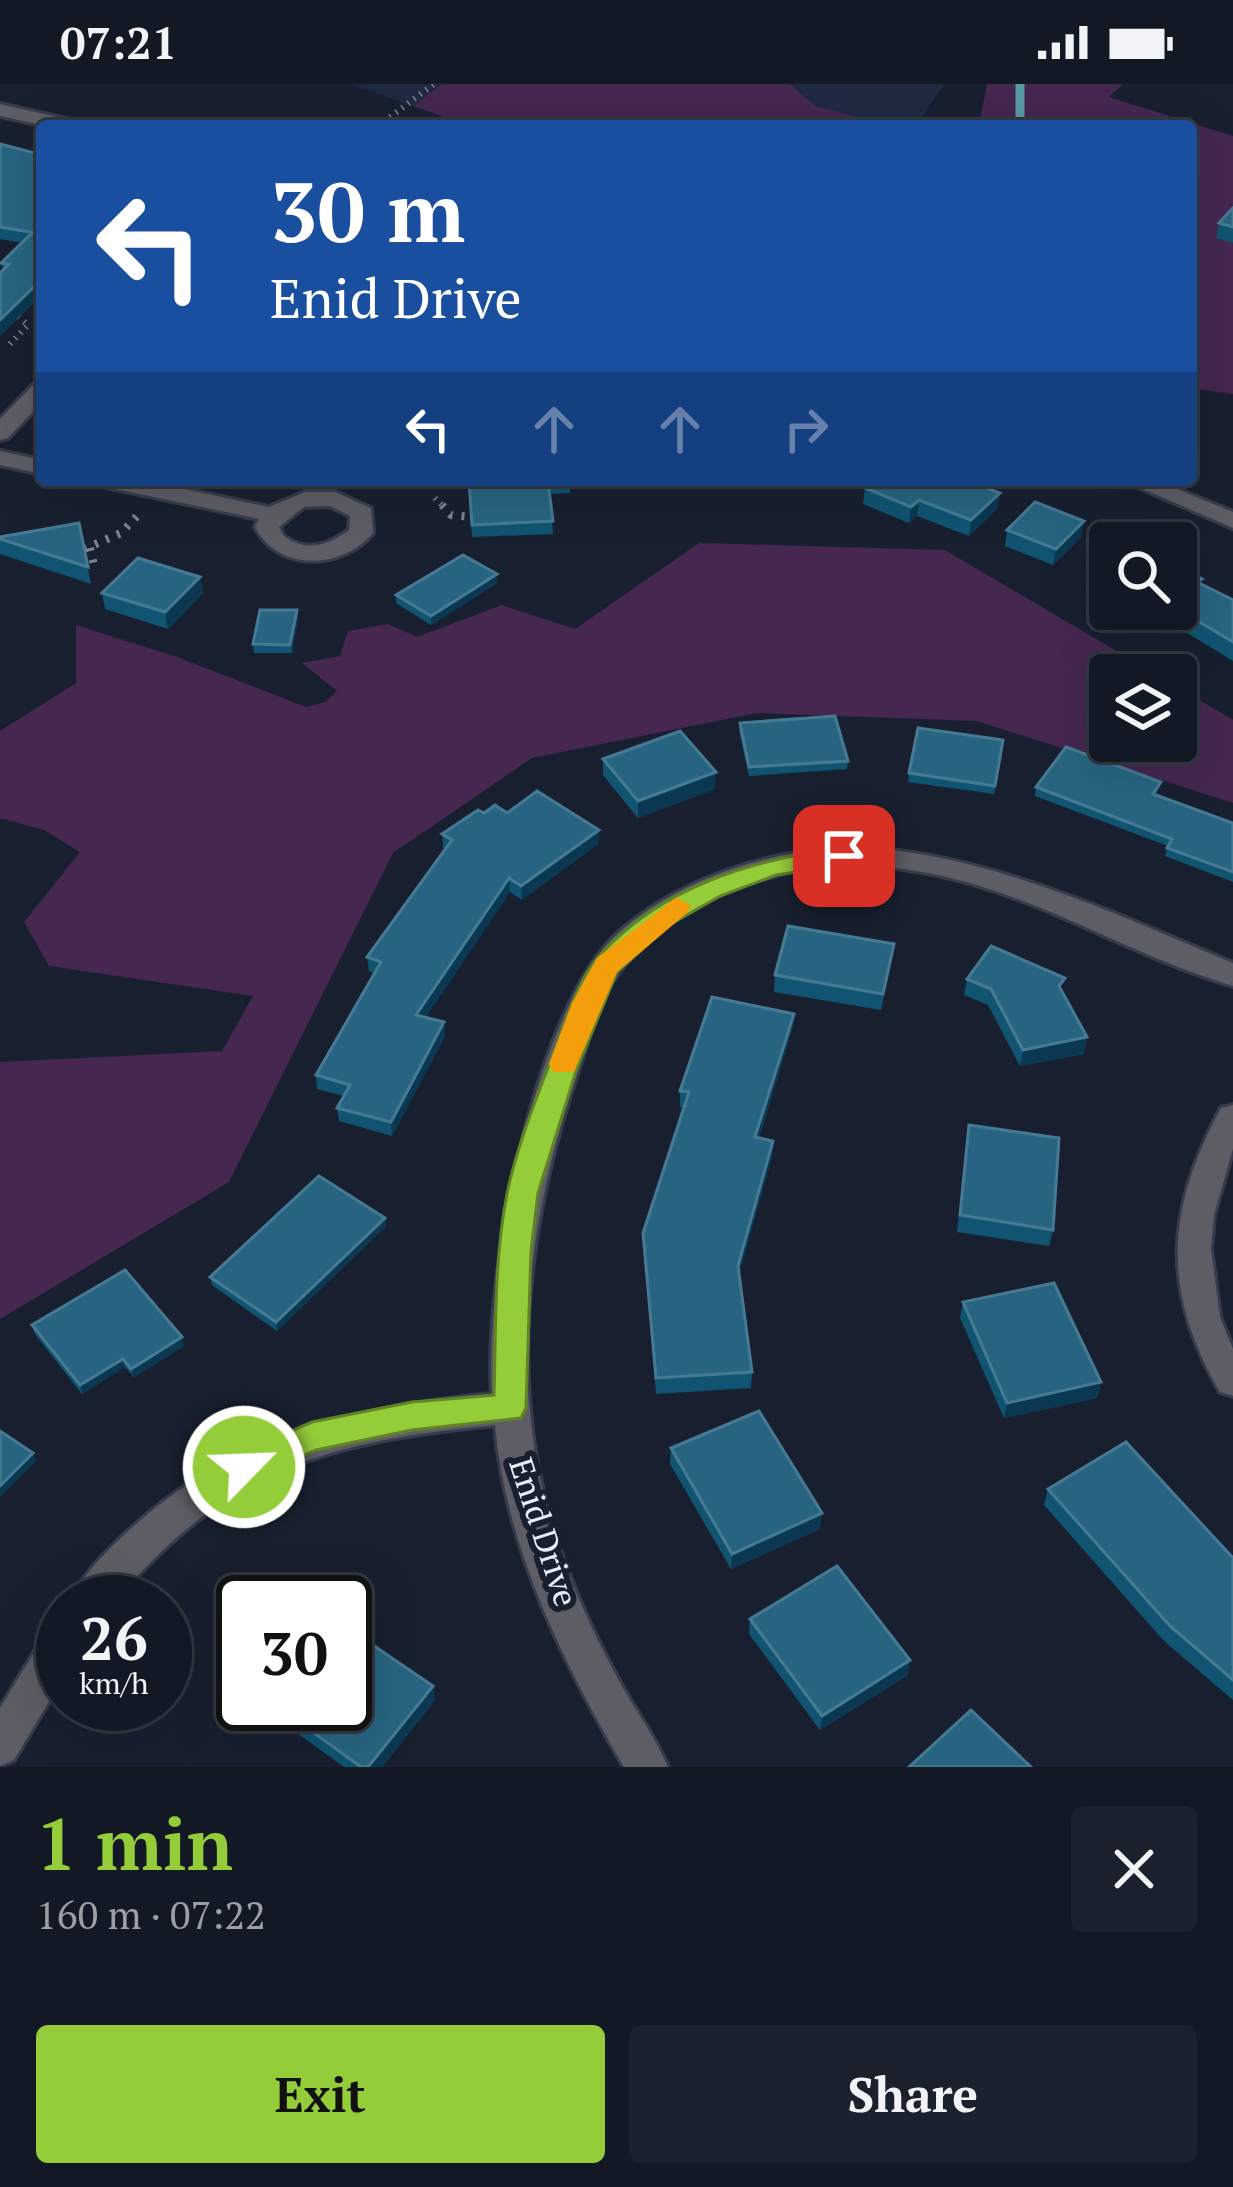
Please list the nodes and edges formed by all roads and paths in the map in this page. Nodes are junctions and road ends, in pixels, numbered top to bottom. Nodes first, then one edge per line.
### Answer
1 (434, 84) edge
2 (0, 110) edge
3 (45, 120) edge
4 (386, 120) edge
5 (19, 317) edge
6 (10, 344) dead end
7 (36, 395) edge
8 (0, 433) edge
9 (0, 458) edge
10 (36, 465) edge
11 (135, 486) edge
12 (1148, 486) edge
13 (159, 491) junction
14 (435, 497) dead end
15 (273, 515) dead end
16 (471, 517) edge
17 (1233, 521) edge
18 (94, 565) dead end
19 (1233, 975) edge
20 (1233, 1117) edge
21 (1233, 1381) edge
22 (510, 1408) junction
23 (113, 1575) edge
24 (36, 1686) edge
25 (0, 1747) edge
26 (647, 1767) edge

1 - 4 path
2 - 3 street
5 - 6 path
7 - 8 street
9 - 10 street
11 - 13 street
12 - 17 street
13 - 15 street
13 - 18 path
14 - 16 path
19 - 22 street, Enid Drive
20 - 21 street
22 - 23 street
22 - 26 street, Enid Drive
24 - 25 street

